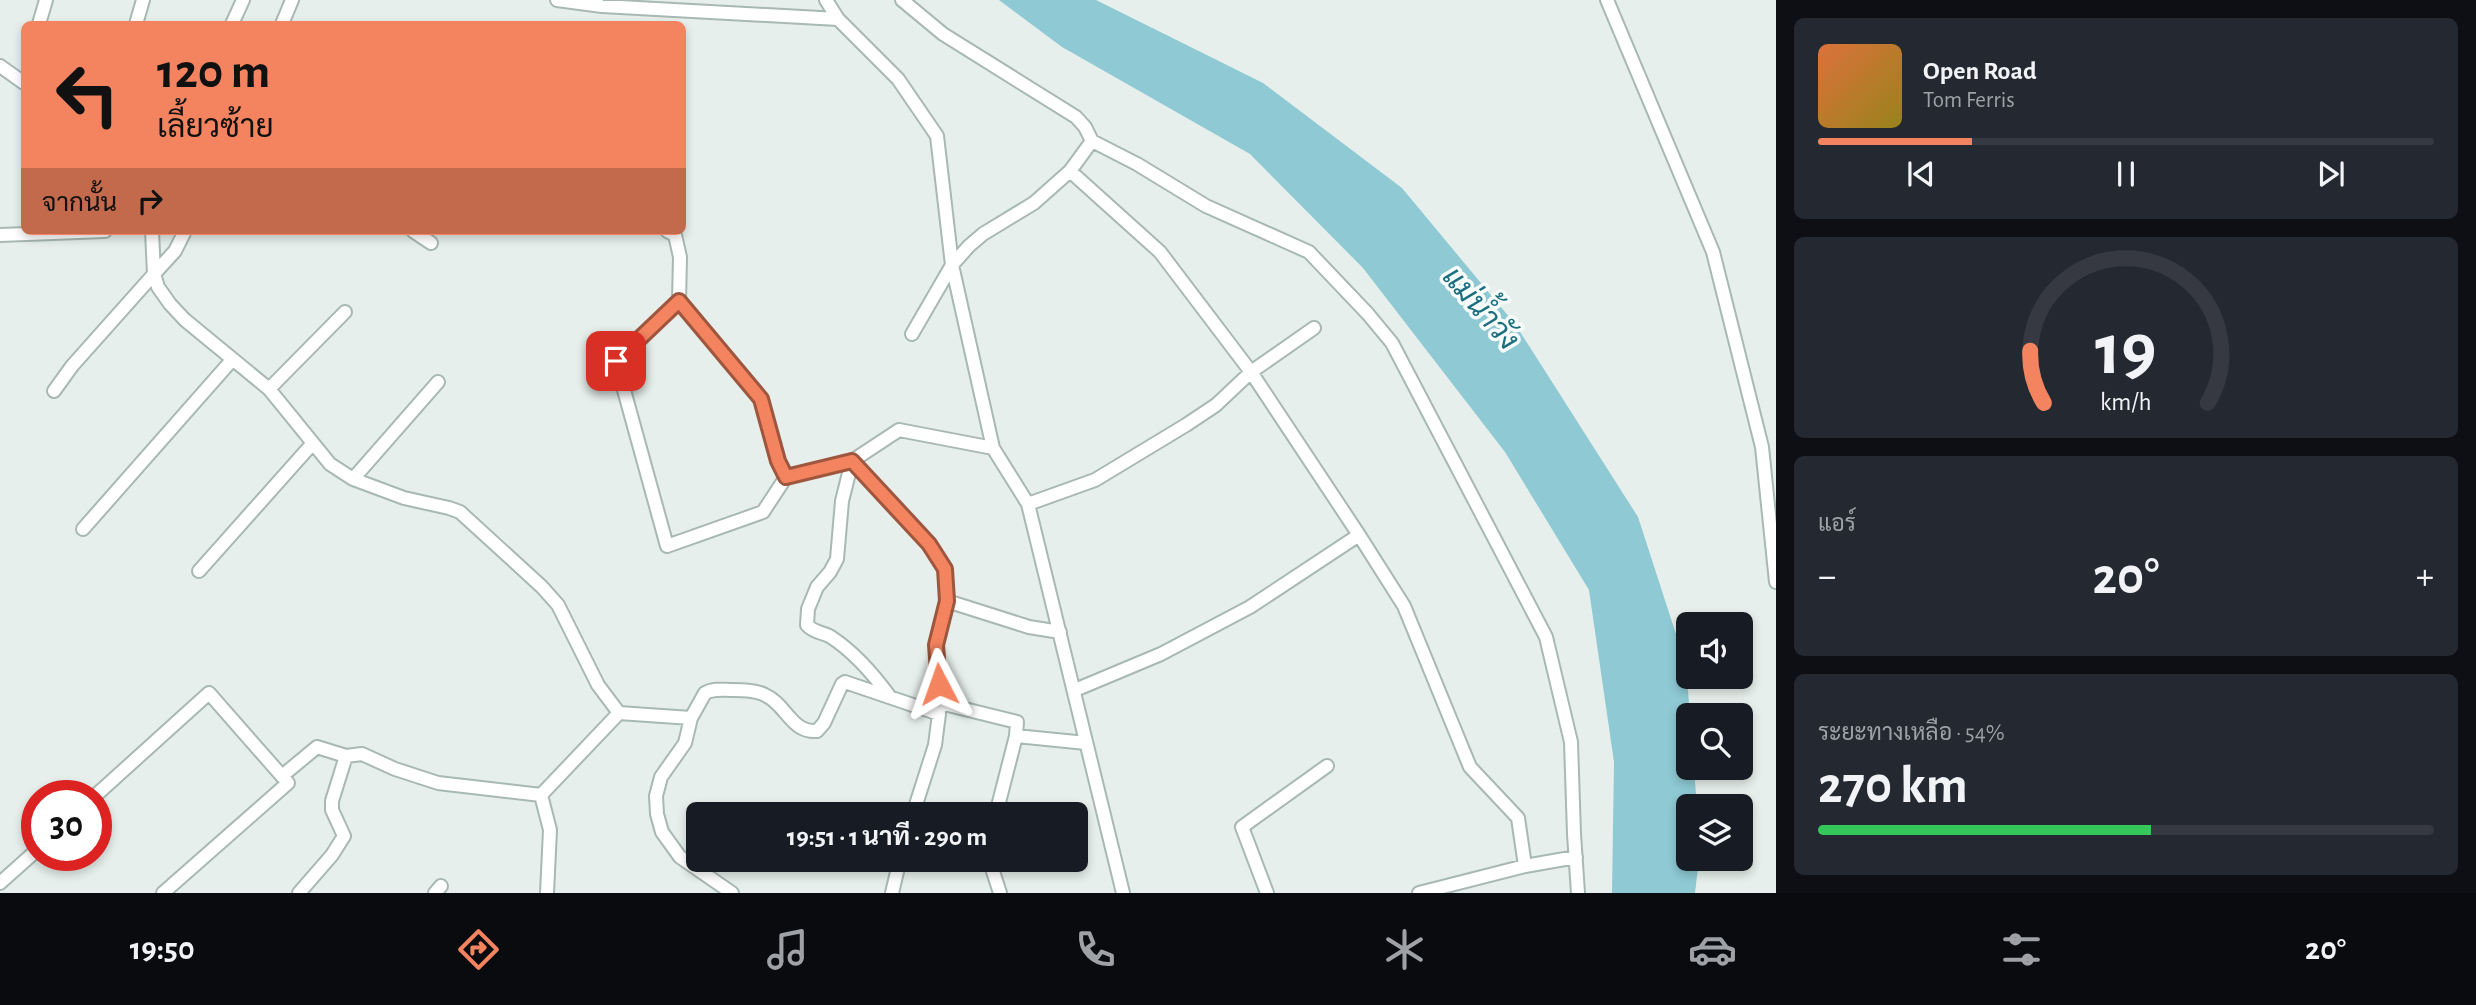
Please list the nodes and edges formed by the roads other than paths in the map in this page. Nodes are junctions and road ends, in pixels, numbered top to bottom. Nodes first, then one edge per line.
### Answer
1 (46, 0) edge
2 (143, 0) edge
3 (243, 0) edge
4 (292, 0) edge
5 (557, 0) edge
6 (826, 0) edge
7 (902, 0) edge
8 (1608, 0) edge
9 (838, 19) junction
10 (40, 21) edge
11 (136, 21) edge
12 (233, 21) edge
13 (283, 21) edge
14 (0, 66) edge
15 (21, 78) edge
16 (1092, 141) junction
17 (1070, 171) junction
18 (21, 233) edge
19 (0, 234) edge
20 (152, 235) edge
21 (183, 235) edge
22 (419, 235) edge
23 (675, 235) edge
24 (431, 243) dead end
25 (953, 265) junction
26 (155, 274) junction
27 (679, 301) junction
28 (345, 312) dead end
29 (1314, 328) dead end
30 (912, 334) dead end
31 (232, 360) junction
32 (1251, 372) junction
33 (438, 382) dead end
34 (269, 388) junction
35 (54, 391) dead end
36 (313, 443) junction
37 (993, 448) junction
38 (852, 461) junction
39 (786, 477) junction
40 (353, 479) junction
41 (1771, 480) edge
42 (1028, 504) junction
43 (83, 529) dead end
44 (1359, 535) junction
45 (199, 571) dead end
46 (1776, 582) edge
47 (947, 601) junction
48 (1060, 632) junction
49 (1075, 690) junction
50 (890, 697) junction
51 (940, 708) junction
52 (619, 713) junction
53 (691, 718) junction
54 (1016, 736) junction
55 (1086, 743) junction
56 (346, 756) junction
57 (1327, 766) dead end
58 (282, 776) junction
59 (112, 781) edge
60 (541, 795) junction
61 (917, 802) edge
62 (999, 802) edge
63 (1576, 857) junction
64 (21, 864) edge
65 (1525, 866) junction
66 (897, 872) edge
67 (993, 872) edge
68 (0, 883) edge
69 (163, 893) edge
70 (299, 893) edge
71 (547, 893) edge
72 (732, 893) edge
73 (892, 893) edge
74 (1000, 893) edge
75 (1123, 893) edge
76 (1267, 893) edge
77 (1419, 893) edge
78 (1578, 893) edge

1 - 10 street
2 - 11 street
3 - 12 street
4 - 13 street
5 - 9 street
6 - 9 street
7 - 16 street
8 - 41 street
9 - 25 street
14 - 15 street
16 - 17 street
16 - 63 street
17 - 25 street
17 - 32 street
18 - 19 street
20 - 26 street
21 - 26 street
22 - 24 street
23 - 27 street
25 - 30 street
25 - 37 street
26 - 31 street
26 - 35 street
27 - 39 street
27 - 39 street
28 - 34 street
29 - 32 street
31 - 34 street
31 - 43 street
32 - 42 street
32 - 44 street
33 - 40 street
34 - 36 street
36 - 40 street
36 - 45 street
37 - 38 street
37 - 42 street
38 - 39 street
38 - 47 street
38 - 50 street
40 - 52 street
41 - 46 street
42 - 48 street
44 - 49 street
44 - 65 street
47 - 48 street
47 - 51 street
48 - 49 street
49 - 55 street
50 - 51 street
50 - 53 street
51 - 54 street
51 - 61 street
52 - 53 street
52 - 60 street
53 - 72 street
54 - 55 street
54 - 62 street
55 - 75 street
56 - 58 street
56 - 60 street
56 - 70 street
57 - 76 street
58 - 59 street
58 - 69 street
60 - 71 street
63 - 65 street
63 - 78 street
64 - 68 street
65 - 77 street
66 - 73 street
67 - 74 street

